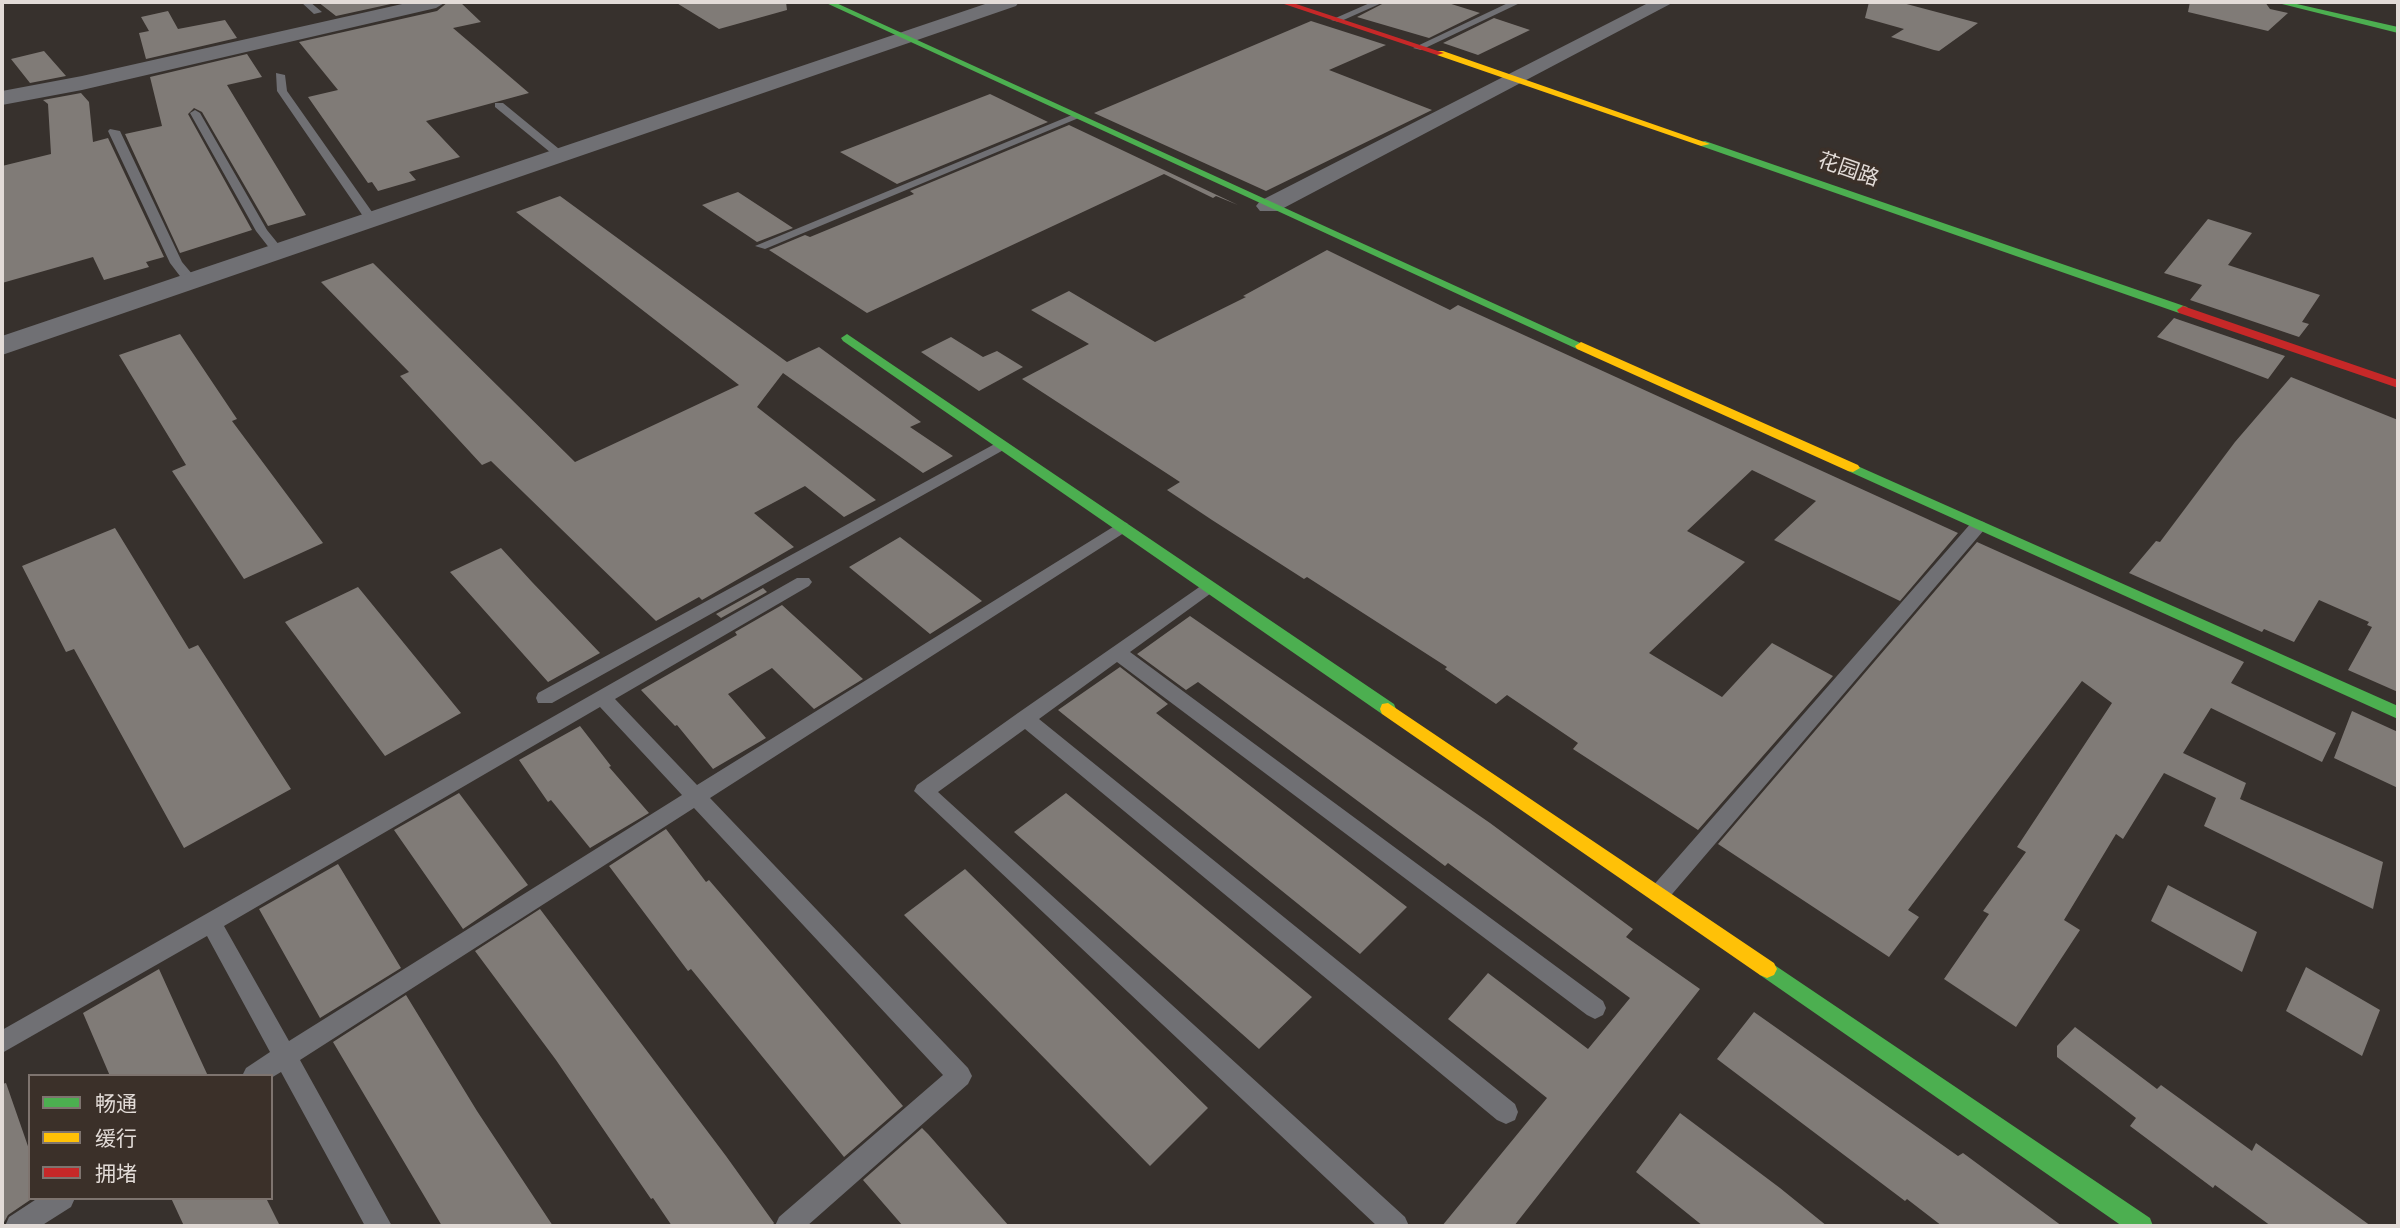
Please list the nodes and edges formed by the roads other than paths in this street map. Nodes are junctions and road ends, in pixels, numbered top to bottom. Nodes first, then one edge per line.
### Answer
1 (362, 2) edge
2 (436, 2) edge
3 (828, 2) edge
4 (1009, 2) edge
5 (1282, 2) edge
6 (1380, 2) edge
7 (1517, 2) edge
8 (1664, 2) edge
9 (2278, 2) edge
10 (311, 7) edge
11 (1336, 20) junction
12 (2398, 30) edge
13 (904, 38) junction
14 (1418, 48) junction
15 (280, 75) dead end
16 (2, 77) edge
17 (1516, 78) junction
18 (2, 98) edge
19 (499, 105) dead end
20 (195, 113) dead end
21 (1076, 117) junction
22 (114, 131) dead end
23 (559, 155) junction
24 (1269, 206) junction
25 (371, 219) junction
26 (761, 246) dead end
27 (278, 251) junction
28 (191, 281) junction
29 (847, 338) dead end
30 (2, 346) edge
31 (2398, 384) edge
32 (1002, 445) junction
33 (1978, 526) junction
34 (1121, 527) junction
35 (803, 582) dead end
36 (1208, 586) junction
37 (1117, 652) junction
38 (602, 696) junction
39 (545, 698) dead end
40 (2398, 713) edge
41 (1025, 718) junction
42 (695, 795) junction
43 (1659, 894) junction
44 (210, 921) junction
45 (1595, 1008) dead end
46 (2, 1042) edge
47 (285, 1056) junction
48 (257, 1074) edge
49 (1506, 1112) dead end
50 (59, 1200) edge
51 (18, 1226) edge
52 (379, 1226) edge
53 (788, 1226) edge
54 (1396, 1226) edge
55 (2142, 1226) edge

1 - 10 street
2 - 18 street
3 - 13 street
4 - 13 street
5 - 11 street, 花园路
6 - 11 lane
7 - 14 lane
8 - 17 street
9 - 12 street
10 - 16 street
11 - 14 street, 花园路
13 - 21 street
13 - 23 street
14 - 17 street, 花园路
15 - 25 lane
17 - 24 street
17 - 31 street, 花园路
19 - 23 lane
20 - 27 lane
21 - 24 street
21 - 26 lane
22 - 28 lane
23 - 25 street
24 - 33 street
25 - 27 street
27 - 28 street
28 - 30 street
29 - 32 street
32 - 34 street
32 - 39 lane
33 - 40 street
33 - 43 lane
34 - 36 street
34 - 42 lane
35 - 38 lane
36 - 37 lane
36 - 43 street
37 - 41 lane
37 - 45 lane
38 - 42 lane
38 - 44 lane
41 - 49 lane
41 - 54 lane
42 - 47 lane
42 - 53 lane
43 - 55 street
44 - 46 lane
44 - 47 lane
47 - 48 lane
47 - 52 lane
50 - 51 lane

